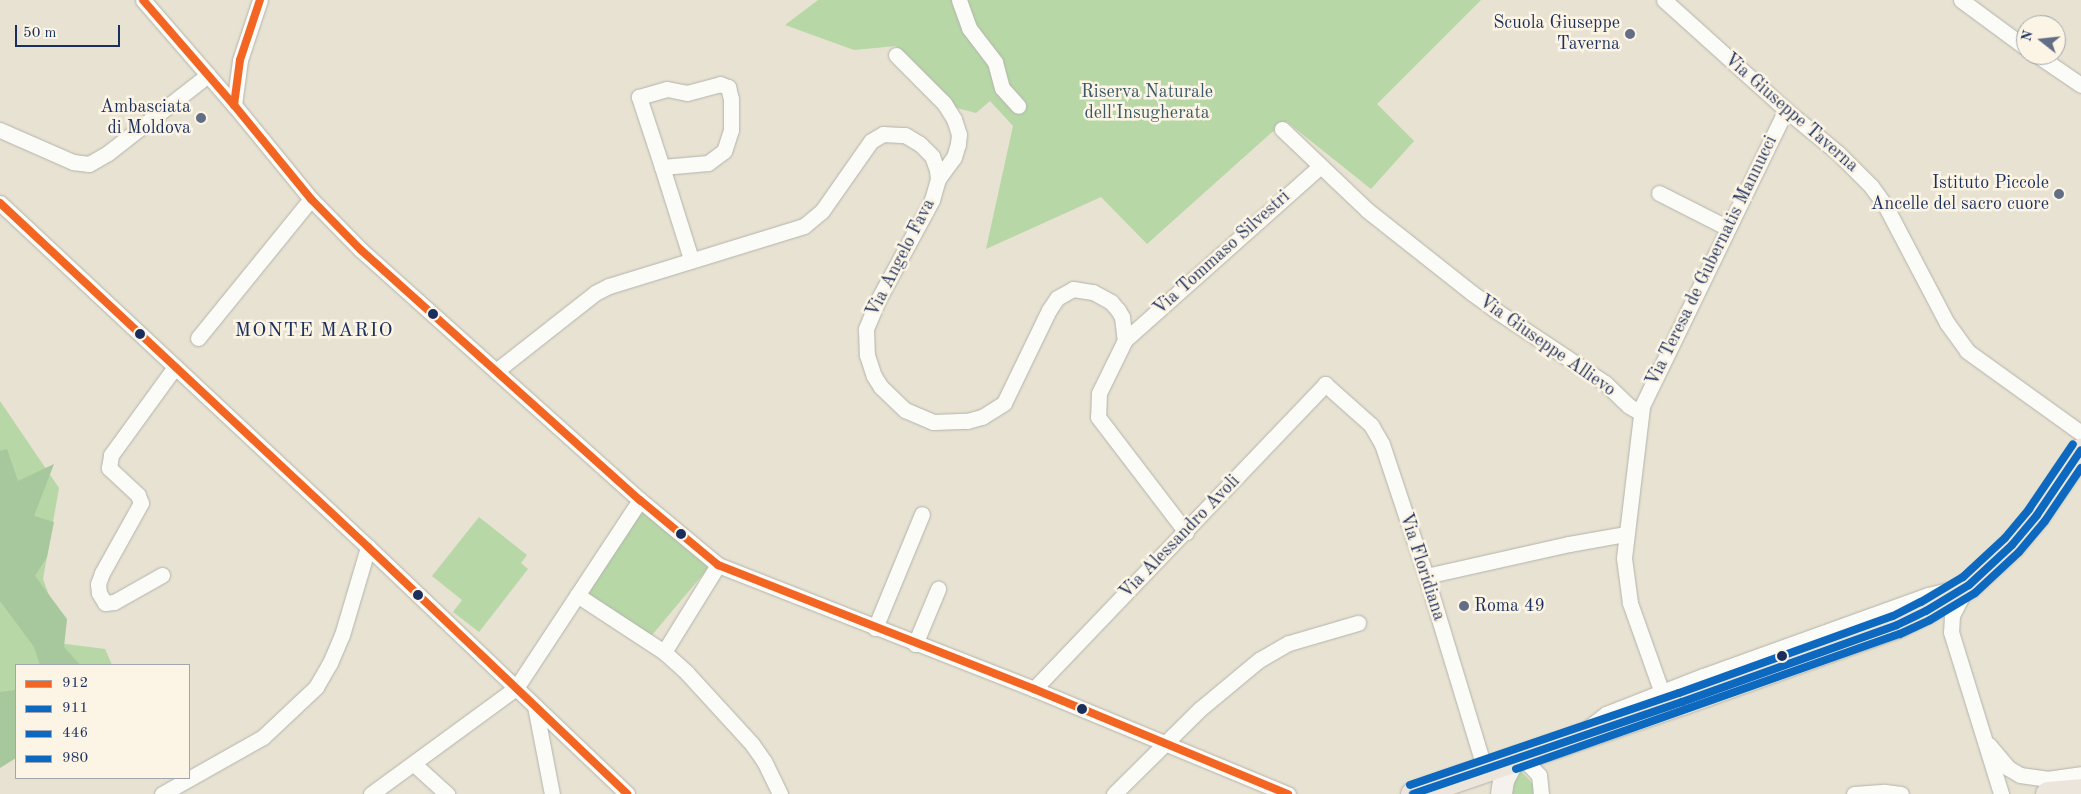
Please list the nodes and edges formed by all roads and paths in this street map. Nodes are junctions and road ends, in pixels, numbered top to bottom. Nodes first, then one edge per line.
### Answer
1 (143, 0) edge
2 (260, 0) edge
3 (959, 0) edge
4 (1664, 0) edge
5 (1960, 0) edge
6 (2016, 41) edge
7 (896, 55) dead end
8 (2052, 65) edge
9 (208, 75) junction
10 (2081, 85) edge
11 (234, 105) junction
12 (1018, 106) dead end
13 (1786, 110) junction
14 (1282, 129) dead end
15 (0, 130) edge
16 (1319, 166) junction
17 (662, 167) junction
18 (938, 178) junction
19 (1659, 193) dead end
20 (311, 199) junction
21 (0, 203) edge
22 (1728, 228) junction
23 (691, 259) junction
24 (198, 338) dead end
25 (1125, 340) junction
26 (176, 367) junction
27 (496, 371) junction
28 (1325, 384) joint
29 (1641, 413) junction
30 (2081, 433) edge
31 (2081, 450) edge
32 (640, 500) junction
33 (922, 514) dead end
34 (1186, 532) junction
35 (1626, 534) junction
36 (368, 547) junction
37 (718, 565) junction
38 (162, 575) dead end
39 (1426, 576) junction
40 (1969, 585) junction
41 (938, 589) dead end
42 (577, 595) junction
43 (1358, 623) dead end
44 (875, 628) junction
45 (915, 644) junction
46 (664, 652) junction
47 (516, 688) junction
48 (1034, 689) junction
49 (1662, 693) junction
50 (535, 706) junction
51 (1576, 737) junction
52 (1983, 738) junction
53 (1165, 745) junction
54 (1518, 759) junction
55 (414, 764) junction
56 (1486, 770) junction
57 (2081, 774) edge
58 (190, 778) edge
59 (189, 779) edge
60 (2081, 792) edge
61 (162, 794) edge
62 (371, 794) edge
63 (447, 794) edge
64 (552, 794) edge
65 (627, 794) edge
66 (780, 794) edge
67 (1114, 794) edge
68 (1288, 794) edge
69 (1413, 794) edge
70 (1501, 794) edge
71 (1541, 794) edge
72 (1854, 794) edge
73 (1900, 794) edge
74 (2001, 794) edge
75 (2048, 794) edge
76 (2077, 794) edge

1 - 9 street
2 - 11 street
3 - 12 street
4 - 13 street, Via Giuseppe Taverna
5 - 6 street
7 - 18 street
8 - 10 street
9 - 11 street
9 - 15 street
11 - 20 street
13 - 22 street, Via Teresa de Gubernatis Mannucci
13 - 30 street, Via Giuseppe Taverna
14 - 16 street, Via Giuseppe Allievo
16 - 25 street, Via Tommaso Silvestri
16 - 29 street, Via Giuseppe Allievo
17 - 17 street
17 - 23 street
18 - 23 street, Via Angelo Fava
18 - 25 street, Via Angelo Fava
19 - 22 street
20 - 24 street
20 - 27 street
21 - 26 street
22 - 29 street, Via Teresa de Gubernatis Mannucci
23 - 27 street, Via Angelo Fava
25 - 34 street
26 - 36 street
26 - 38 street
27 - 32 street
28 - 34 street, Via Alessandro Avoli
28 - 39 street, Via Floridiana
29 - 35 street
31 - 40 main road
32 - 37 street
32 - 42 street
33 - 44 street
34 - 48 street, Via Alessandro Avoli
35 - 39 street
35 - 49 street
36 - 47 street
36 - 58 street
37 - 44 street
37 - 46 street
39 - 56 street, Via Floridiana
40 - 49 street
40 - 51 main road
40 - 52 street
41 - 45 street
42 - 46 street
42 - 47 street
43 - 53 street
44 - 45 street
45 - 48 street
46 - 66 street
47 - 50 street
47 - 55 street
48 - 53 street
49 - 51 street
50 - 64 street
50 - 65 street
51 - 54 main road
52 - 57 street
52 - 74 street
53 - 67 street
53 - 68 street
54 - 56 main road
54 - 70 main road
54 - 71 street
55 - 62 street
55 - 63 street
56 - 69 main road
59 - 61 street
60 - 75 main road
60 - 76 main road
72 - 73 street

